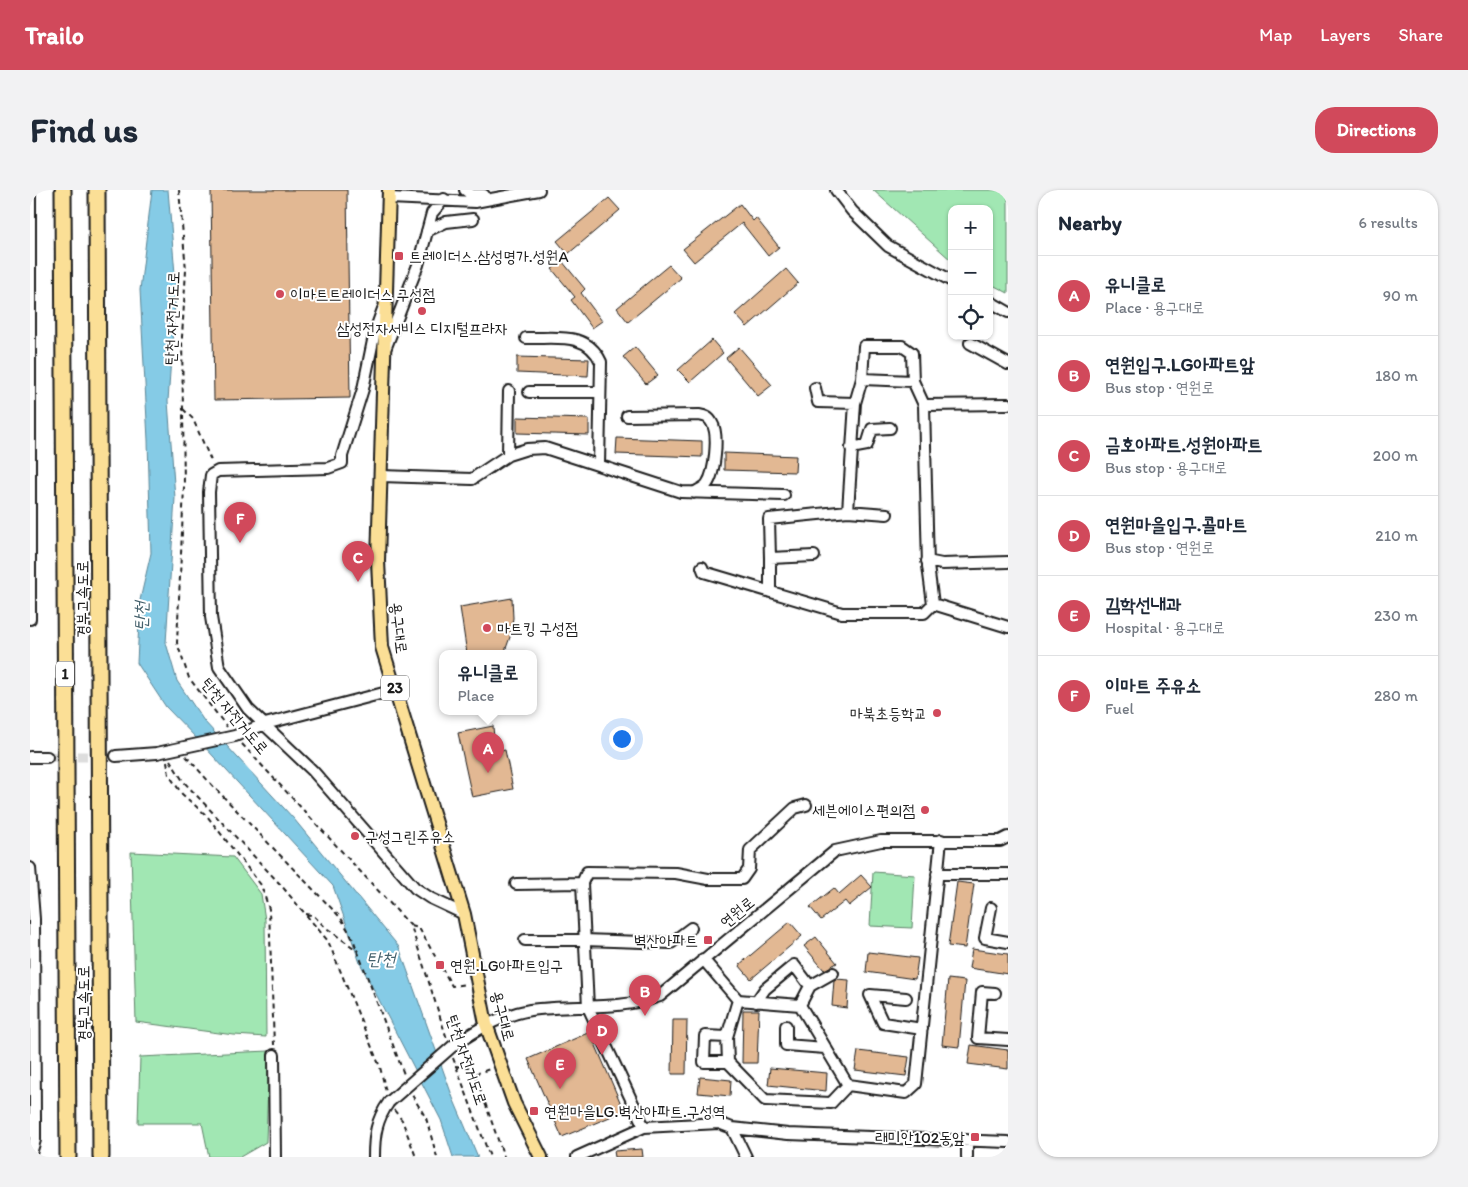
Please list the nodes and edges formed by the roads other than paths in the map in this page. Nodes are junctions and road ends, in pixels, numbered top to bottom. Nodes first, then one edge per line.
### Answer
1 (30, 190) edge
2 (63, 190) edge
3 (98, 190) edge
4 (465, 190) edge
5 (539, 190) edge
6 (836, 190) edge
7 (390, 192) edge
8 (512, 196) junction
9 (444, 199) junction
10 (473, 219) dead end
11 (427, 231) junction
12 (948, 279) edge
13 (386, 300) junction
14 (993, 304) edge
15 (1008, 312) edge
16 (526, 338) dead end
17 (970, 343) dead end
18 (385, 350) junction
19 (1008, 364) edge
20 (862, 379) junction
21 (913, 381) junction
22 (815, 388) dead end
23 (509, 391) dead end
24 (530, 392) dead end
25 (600, 392) junction
26 (855, 403) junction
27 (1008, 404) edge
28 (924, 405) junction
29 (627, 416) dead end
30 (890, 428) dead end
31 (851, 448) junction
32 (508, 455) junction
33 (599, 464) junction
34 (381, 476) junction
35 (693, 493) junction
36 (784, 495) dead end
37 (848, 510) junction
38 (887, 514) dead end
39 (814, 556) dead end
40 (770, 558) junction
41 (927, 561) junction
42 (1008, 562) edge
43 (702, 566) dead end
44 (770, 592) junction
45 (933, 604) junction
46 (30, 619) edge
47 (1008, 627) edge
48 (395, 690) junction
49 (265, 724) junction
50 (116, 756) tunnel mouth
51 (30, 757) edge
52 (47, 757) tunnel mouth
53 (806, 805) dead end
54 (1008, 837) edge
55 (941, 840) junction
56 (30, 868) edge
57 (937, 874) junction
58 (1008, 874) edge
59 (582, 883) junction
60 (516, 884) dead end
61 (991, 908) dead end
62 (464, 914) junction
63 (691, 928) dead end
64 (525, 940) dead end
65 (584, 940) junction
66 (1008, 942) edge
67 (703, 959) junction
68 (834, 973) dead end
69 (810, 986) junction
70 (995, 993) dead end
71 (906, 998) dead end
72 (738, 1000) junction
73 (756, 1002) junction
74 (800, 1005) junction
75 (588, 1007) junction
76 (486, 1024) junction
77 (786, 1026) dead end
78 (922, 1029) junction
79 (727, 1037) junction
80 (1008, 1040) edge
81 (826, 1048) junction
82 (274, 1055) road end
83 (728, 1062) junction
84 (848, 1086) junction
85 (644, 1126) junction
86 (732, 1128) junction
87 (967, 1140) junction
88 (1008, 1142) edge
89 (30, 1157) edge
90 (68, 1157) edge
91 (101, 1157) edge
92 (275, 1157) edge
93 (374, 1157) edge
94 (541, 1157) edge
95 (577, 1157) edge
96 (746, 1157) edge
97 (967, 1157) edge

1 - 46 street
2 - 90 highway, 경부고속도로 / 1
3 - 91 highway, 경부고속도로
4 - 8 street
5 - 8 street
6 - 12 street
7 - 9 street
7 - 13 main road, 용구대로 / 23
8 - 9 street
9 - 11 street
10 - 11 street
11 - 18 street
13 - 18 main road, 용구대로 / 23
13 - 49 street
14 - 15 street
16 - 25 street
17 - 19 street
18 - 34 main road, 용구대로 / 23
20 - 21 street
20 - 21 street
20 - 26 street
21 - 28 street
22 - 26 street
23 - 32 street
24 - 25 street
25 - 33 street
26 - 31 street
27 - 28 street
28 - 41 street
29 - 35 street
30 - 31 street
31 - 37 street
32 - 33 street
32 - 34 street
33 - 35 street
34 - 48 main road, 용구대로 / 23
35 - 36 street
37 - 38 street
37 - 40 street
39 - 40 street
40 - 44 street
41 - 42 street
41 - 45 street
43 - 44 street
44 - 45 street
45 - 47 street
48 - 49 street
48 - 62 main road, 용구대로 / 23
49 - 50 street
49 - 62 street
51 - 52 street
53 - 59 street
54 - 55 street, 연원로
55 - 57 street
55 - 67 street, 연원로
56 - 89 street
57 - 58 street
57 - 78 street
59 - 60 street
59 - 65 street
61 - 66 street
62 - 76 main road, 용구대로 / 23
63 - 65 street
64 - 65 street
65 - 75 street
67 - 72 street
67 - 75 street, 연원로
68 - 69 street
69 - 73 street
69 - 74 street
70 - 80 street
71 - 78 street
72 - 73 street
72 - 79 street
73 - 74 street
74 - 81 street
75 - 76 street, 연원로
75 - 85 street
76 - 93 street, 연원로, bridge
76 - 94 main road, 용구대로 / 23
77 - 81 street
78 - 84 street
79 - 83 street
79 - 83 street
81 - 84 street
82 - 92 street
83 - 84 street
85 - 86 street
85 - 95 street
86 - 87 street
86 - 96 street
87 - 88 street
87 - 97 street

